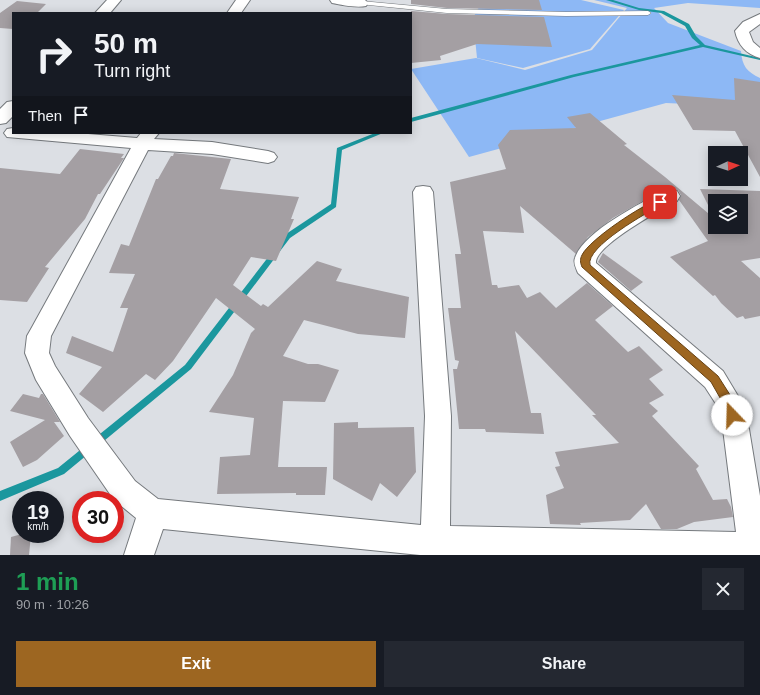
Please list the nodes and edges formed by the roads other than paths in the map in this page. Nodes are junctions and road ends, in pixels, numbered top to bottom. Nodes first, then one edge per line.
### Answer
1 (114, 0) edge
2 (244, 0) edge
3 (337, 0) edge
4 (361, 5) edge
5 (103, 12) edge
6 (235, 12) edge
7 (648, 13) dead end
8 (760, 18) edge
9 (760, 53) edge
10 (12, 107) edge
11 (0, 119) edge
12 (0, 132) edge
13 (12, 133) edge
14 (40, 134) edge
15 (146, 138) edge
16 (268, 158) dead end
17 (423, 192) dead end
18 (670, 196) dead end
19 (153, 513) junction
20 (435, 548) edge
21 (755, 550) edge
22 (139, 555) edge

1 - 5 street
2 - 6 street
3 - 4 street
4 - 7 lane
8 - 9 street
10 - 11 street
12 - 13 street
14 - 15 street
15 - 16 street
15 - 19 street
17 - 20 street
18 - 21 street
19 - 20 street
19 - 22 street
20 - 21 street

